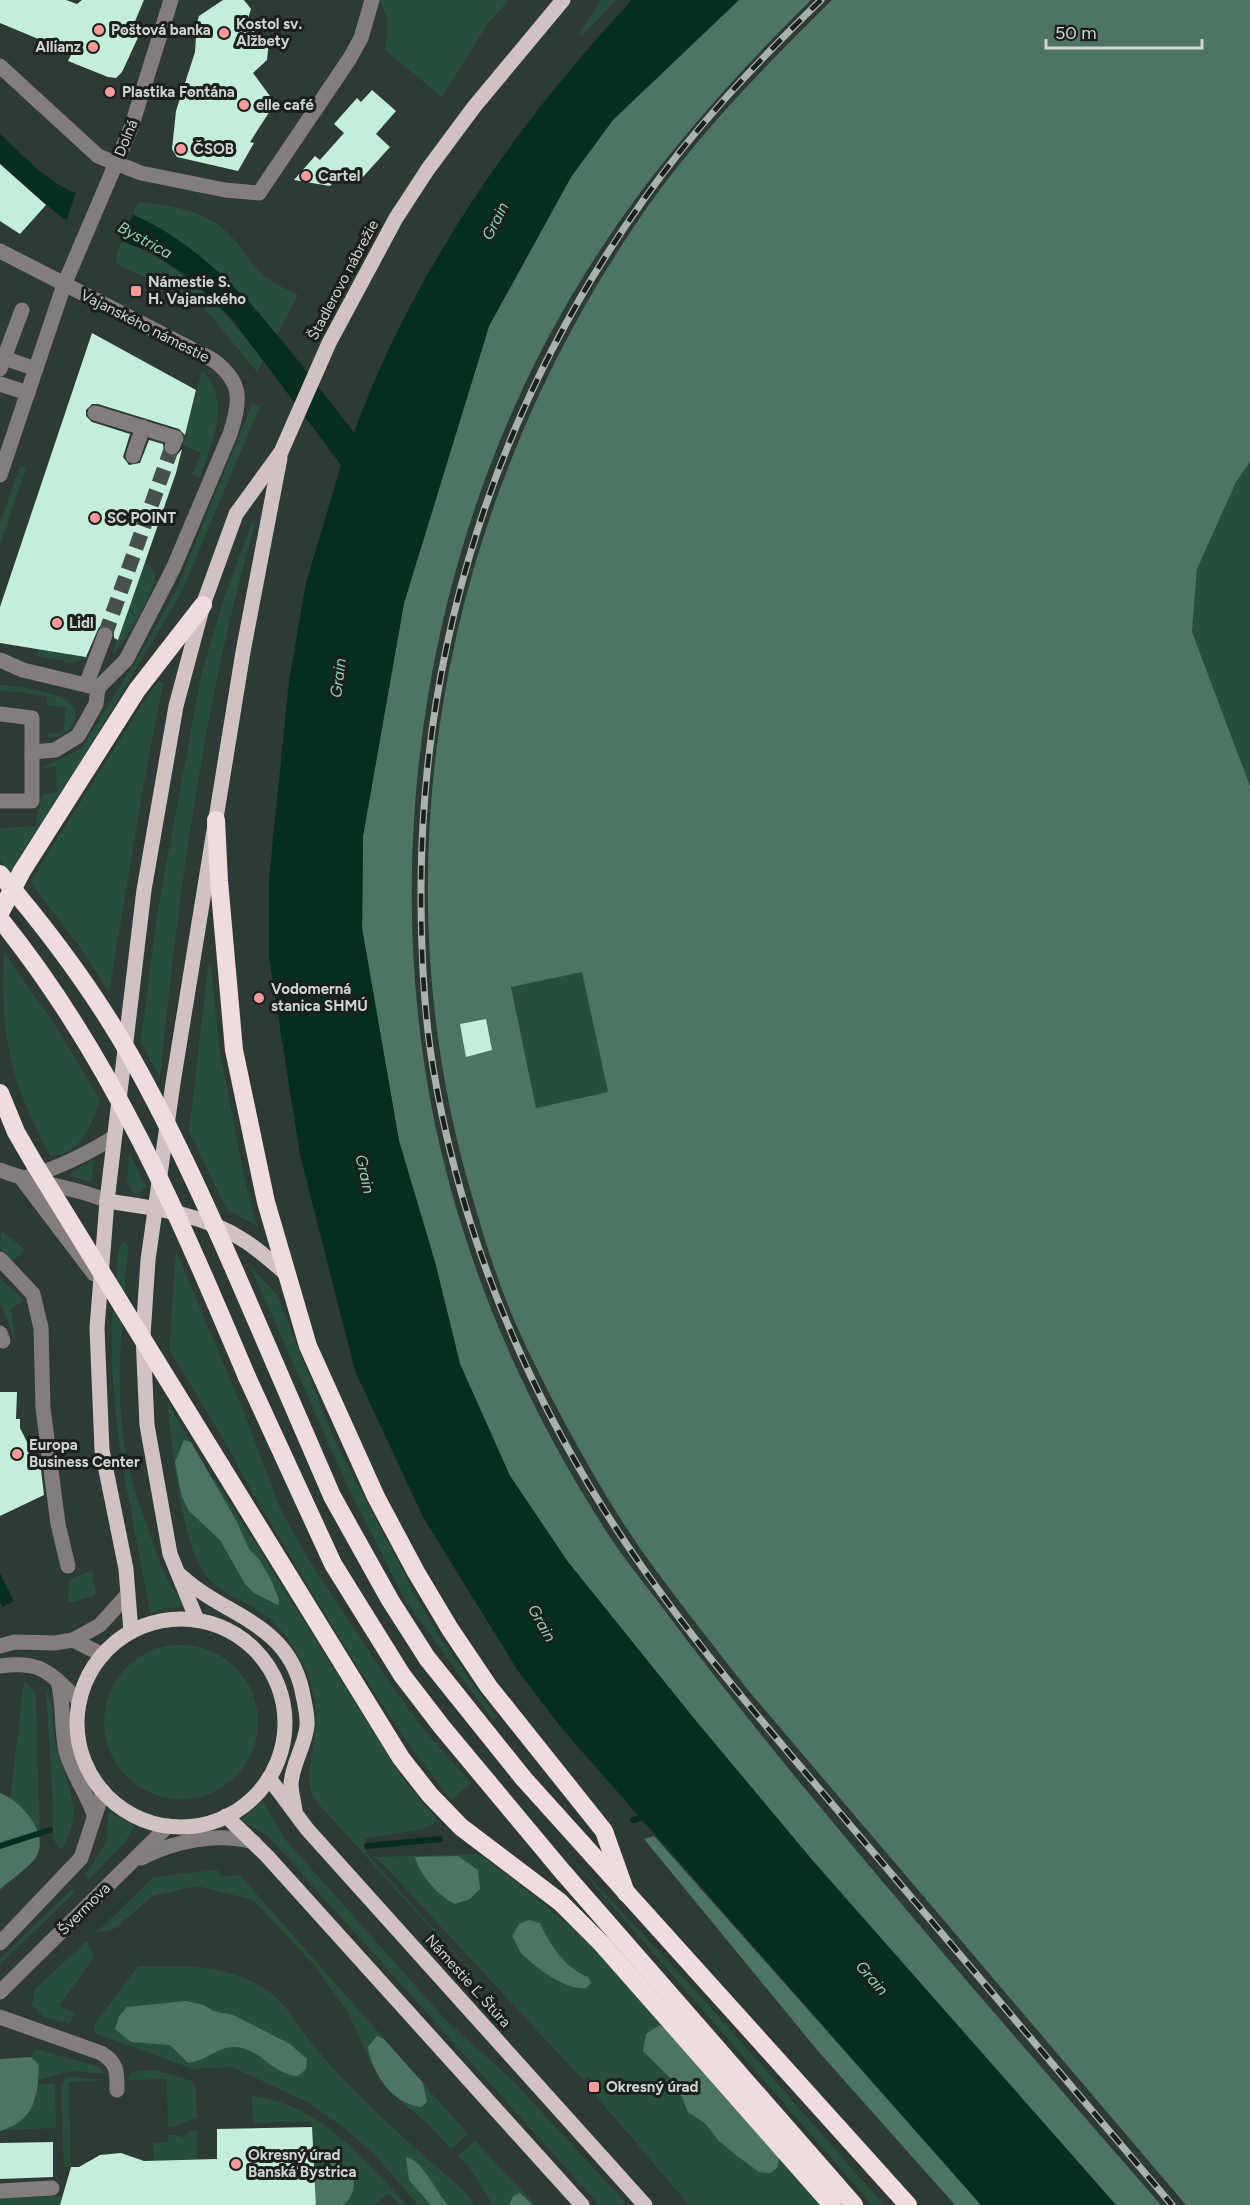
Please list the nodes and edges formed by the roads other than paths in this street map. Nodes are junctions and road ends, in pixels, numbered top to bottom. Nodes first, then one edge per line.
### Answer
1 (171, 0) edge
2 (372, 0) edge
3 (564, 0) edge
4 (0, 66) edge
5 (116, 164) junction
6 (0, 250) edge
7 (64, 285) junction
8 (22, 310) dead end
9 (2, 364) edge
10 (36, 369) junction
11 (0, 384) edge
12 (28, 393) junction
13 (95, 413) dead end
14 (143, 427) junction
15 (172, 447) dead end
16 (281, 452) junction
17 (133, 456) dead end
18 (0, 475) edge
19 (203, 605) junction
20 (105, 635) tunnel mouth
21 (1, 669) edge
22 (92, 687) junction
23 (0, 714) edge
24 (32, 752) junction
25 (0, 801) edge
26 (216, 820) junction
27 (0, 874) edge
28 (0, 913) edge
29 (0, 919) edge
30 (0, 1093) edge
31 (114, 1137) junction
32 (0, 1170) edge
33 (22, 1179) junction
34 (107, 1201) junction
35 (156, 1208) junction
36 (0, 1259) edge
37 (285, 1273) junction
38 (100, 1282) junction
39 (68, 1566) dead end
40 (176, 1571) junction
41 (128, 1594) junction
42 (197, 1620) junction
43 (131, 1632) junction
44 (73, 1640) junction
45 (0, 1646) edge
46 (103, 1655) junction
47 (0, 1666) edge
48 (58, 1681) junction
49 (80, 1701) junction
50 (269, 1778) junction
51 (103, 1791) junction
52 (295, 1813) junction
53 (94, 1815) junction
54 (226, 1816) junction
55 (168, 1826) junction
56 (254, 1842) junction
57 (130, 1863) junction
58 (626, 1893) junction
59 (0, 1943) edge
60 (0, 1992) edge
61 (0, 2017) edge
62 (117, 2090) dead end
63 (52, 2188) dead end
64 (0, 2191) edge
65 (582, 2205) edge
66 (645, 2205) edge
67 (832, 2205) edge
68 (854, 2205) edge
69 (908, 2205) edge

1 - 5 street, Dolná
2 - 5 street
3 - 16 main road, Štadlerovo nábrežie
4 - 5 street, Dolná
5 - 7 street, Vajanského námestie
6 - 7 street
7 - 10 street, Vajanského námestie
7 - 22 street, Vajanského námestie
8 - 9 street
9 - 10 street
10 - 12 street, Vajanského námestie
11 - 12 street
12 - 18 street, Vajanského námestie
13 - 14 street
14 - 15 street
14 - 17 street
16 - 19 main road, Štadlerovo nábrežie
16 - 26 main road
19 - 28 highway
19 - 31 main road, Štadlerovo nábrežie
20 - 22 street
21 - 22 street
22 - 24 street
23 - 24 street
24 - 25 street
26 - 35 main road
26 - 37 highway
27 - 58 highway, bridge
29 - 68 highway, bridge
30 - 67 highway, bridge
31 - 33 street
31 - 34 main road, Štadlerovo nábrežie
32 - 33 street
33 - 34 street
33 - 38 street
34 - 35 main road
34 - 38 main road, Štadlerovo nábrežie
35 - 37 main road
35 - 40 main road
36 - 39 street
37 - 58 highway
38 - 41 main road, Štadlerovo nábrežie
40 - 42 main road
40 - 52 main road
41 - 43 main road, Štadlerovo nábrežie
41 - 44 street
42 - 43 main road
42 - 50 main road
43 - 46 main road
44 - 45 street
44 - 46 street
46 - 49 main road
47 - 48 street
48 - 49 street
48 - 53 street
49 - 51 main road
50 - 52 main road, Námestie Ľ. Štúra
50 - 54 main road
51 - 53 street
51 - 55 main road
52 - 66 main road, Námestie Ľ. Štúra
53 - 59 street
54 - 55 main road
54 - 56 main road
55 - 57 street, Švermova
56 - 57 street
56 - 65 main road
57 - 60 street, Švermova
58 - 69 highway
61 - 62 street
63 - 64 street

